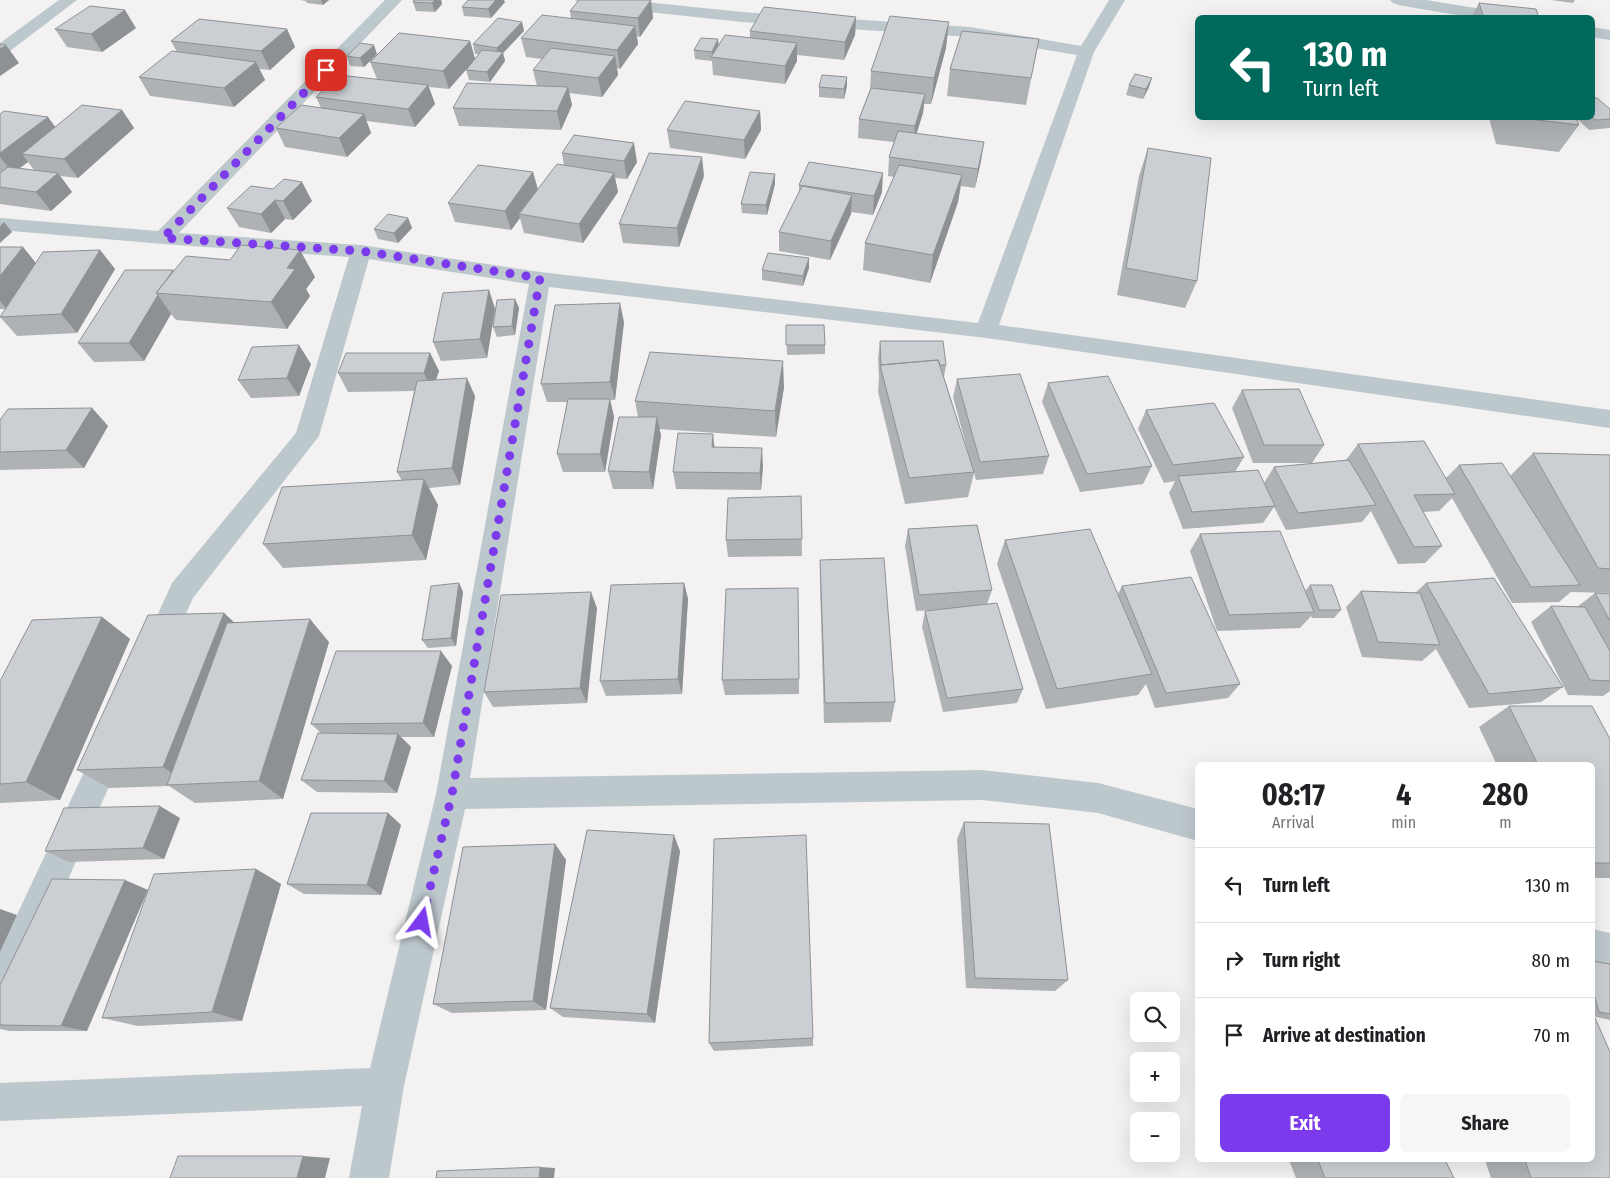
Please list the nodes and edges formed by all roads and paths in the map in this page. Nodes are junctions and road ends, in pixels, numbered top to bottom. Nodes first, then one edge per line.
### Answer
1 (69, 0) edge
2 (394, 0) edge
3 (583, 0) edge
4 (1117, 0) edge
5 (1398, 0) edge
6 (1488, 15) edge
7 (1595, 32) edge
8 (1610, 35) edge
9 (0, 51) edge
10 (1086, 52) junction
11 (0, 224) edge
12 (163, 238) junction
13 (361, 251) junction
14 (540, 278) junction
15 (986, 331) junction
16 (1610, 419) edge
17 (146, 671) edge
18 (122, 724) edge
19 (452, 794) junction
20 (1195, 824) edge
21 (1595, 947) edge
22 (1610, 952) edge
23 (0, 991) edge
24 (385, 1086) junction
25 (0, 1102) edge
26 (369, 1178) edge

1 - 9 street
2 - 12 street
3 - 10 street
4 - 10 street
5 - 6 street
7 - 8 street
10 - 15 street
11 - 12 street
12 - 13 street
13 - 14 street
13 - 17 street
14 - 15 street
14 - 19 street
15 - 16 street
18 - 23 street
19 - 20 street
19 - 24 street
21 - 22 street
24 - 25 street
24 - 26 street

